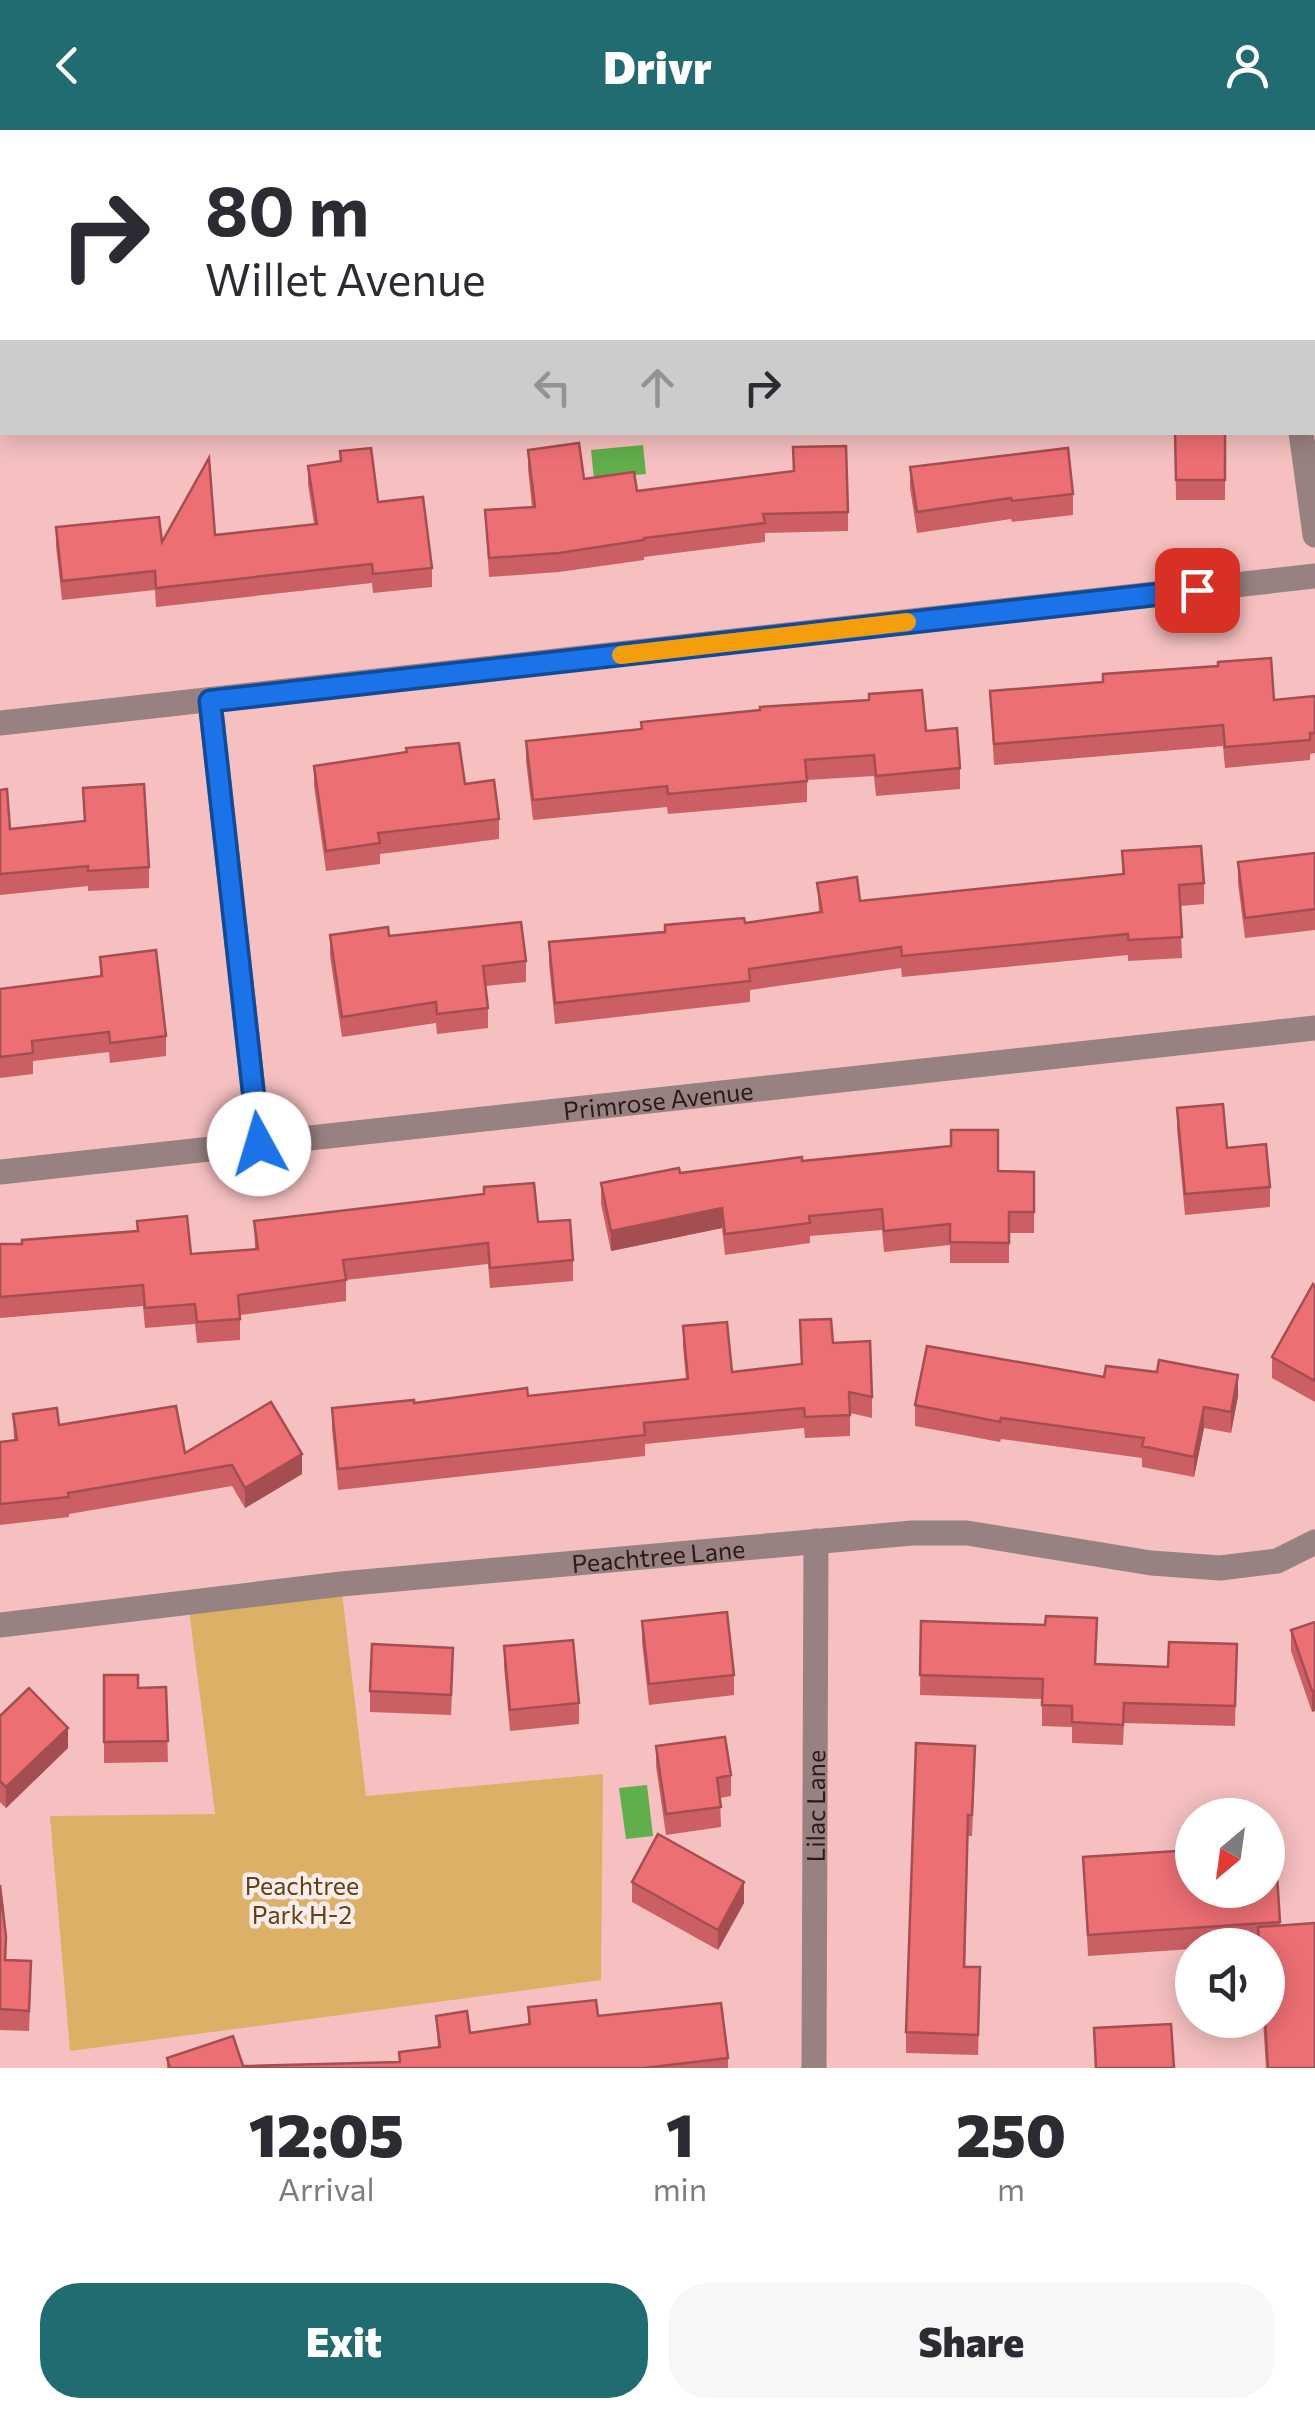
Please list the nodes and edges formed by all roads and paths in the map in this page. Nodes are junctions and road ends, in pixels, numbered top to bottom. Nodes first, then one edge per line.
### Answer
1 (1300, 435) edge
2 (1315, 535) edge
3 (1315, 576) edge
4 (210, 701) junction
5 (0, 723) edge
6 (1315, 1028) edge
7 (259, 1144) junction
8 (0, 1172) edge
9 (816, 1541) junction
10 (1315, 1542) edge
11 (0, 1624) edge
12 (814, 2068) edge

1 - 2 street
3 - 4 street
4 - 5 street
4 - 7 street
6 - 7 street, Primrose Avenue
7 - 8 street, Primrose Avenue
9 - 10 street, Peachtree Lane
9 - 11 street, Peachtree Lane
9 - 12 street, Lilac Lane

